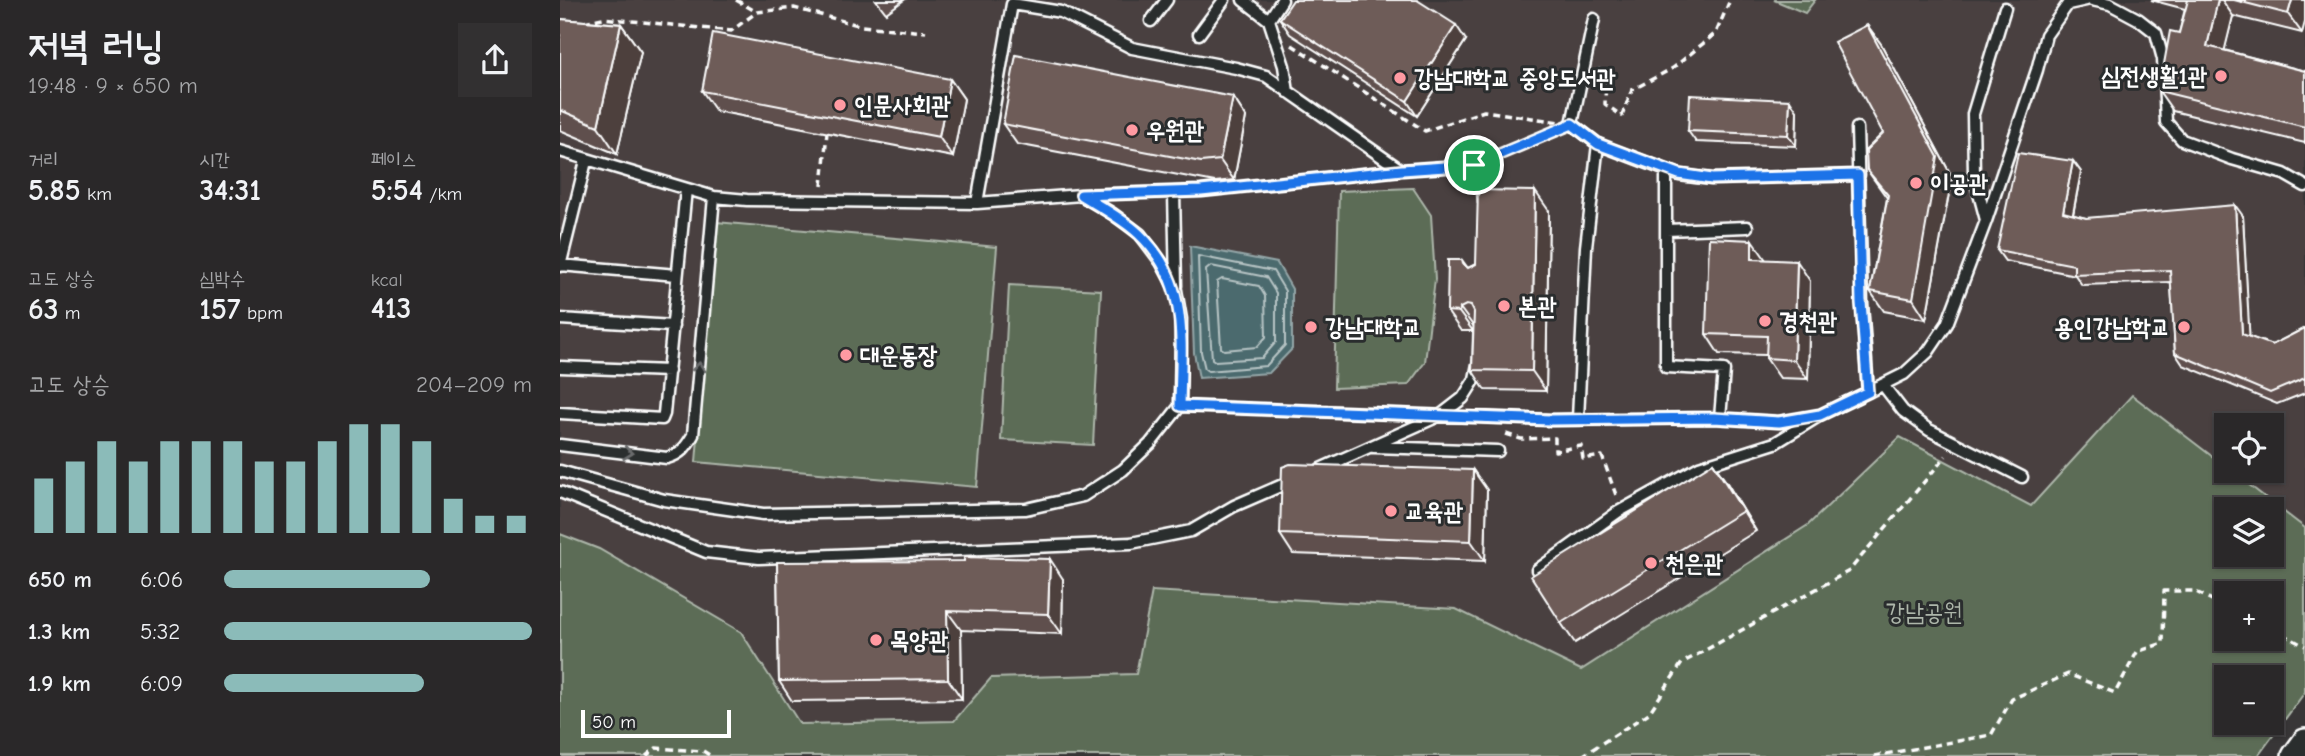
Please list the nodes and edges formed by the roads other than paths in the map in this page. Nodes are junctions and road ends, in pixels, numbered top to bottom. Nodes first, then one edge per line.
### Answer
1 (1167, 0) edge
2 (1224, 0) edge
3 (1243, 0) edge
4 (1282, 0) edge
5 (2086, 0) edge
6 (2092, 0) edge
7 (2005, 8) dead end
8 (1594, 19) dead end
9 (1269, 20) junction
10 (1152, 21) dead end
11 (1199, 34) dead end
12 (1288, 92) junction
13 (1857, 128) dead end
14 (1598, 144) junction
15 (560, 151) edge
16 (586, 161) junction
17 (1402, 170) junction
18 (1666, 171) junction
19 (1858, 175) junction
20 (2305, 186) edge
21 (686, 189) junction
22 (1174, 192) junction
23 (1081, 195) junction
24 (714, 197) junction
25 (977, 203) junction
26 (1485, 212) edge
27 (1986, 221) junction
28 (1747, 227) dead end
29 (1666, 230) junction
30 (560, 265) edge
31 (677, 275) junction
32 (1176, 290) junction
33 (560, 319) edge
34 (673, 326) junction
35 (1479, 351) edge
36 (560, 366) edge
37 (669, 371) junction
38 (1883, 385) junction
39 (1868, 392) junction
40 (1180, 406) junction
41 (560, 413) edge
42 (1441, 415) junction
43 (1820, 415) junction
44 (1720, 418) junction
45 (1578, 419) junction
46 (560, 445) edge
47 (1370, 447) junction
48 (1498, 452) dead end
49 (560, 471) edge
50 (2022, 477) dead end
51 (560, 492) edge
52 (1537, 570) edge
53 (2305, 741) edge
54 (2294, 756) edge

1 - 10 lane
2 - 11 lane
3 - 9 lane
4 - 9 lane
5 - 27 lane
6 - 20 lane
7 - 27 lane
8 - 14 lane
9 - 12 lane
12 - 17 lane
12 - 25 lane
13 - 19 lane
14 - 18 lane
14 - 45 lane
15 - 16 lane
16 - 21 lane
16 - 30 lane
17 - 22 lane
17 - 26 lane
18 - 19 lane
18 - 29 lane
19 - 39 lane
21 - 24 lane
21 - 31 lane
22 - 23 lane
22 - 32 lane
23 - 25 lane
23 - 32 lane
24 - 25 lane
46 -> 24 lane
27 - 38 lane
28 - 29 lane
29 - 44 lane
30 - 31 lane
31 - 34 lane
32 - 40 lane
33 - 34 lane
34 - 37 lane
35 - 42 lane
36 - 37 lane
37 - 41 lane
38 - 39 lane
38 - 50 lane
39 - 43 lane
40 - 42 lane
40 - 49 lane
42 - 45 lane
42 - 47 lane
43 - 44 lane
43 - 52 lane
44 - 45 lane
47 - 48 lane
47 - 51 lane
53 - 54 street

